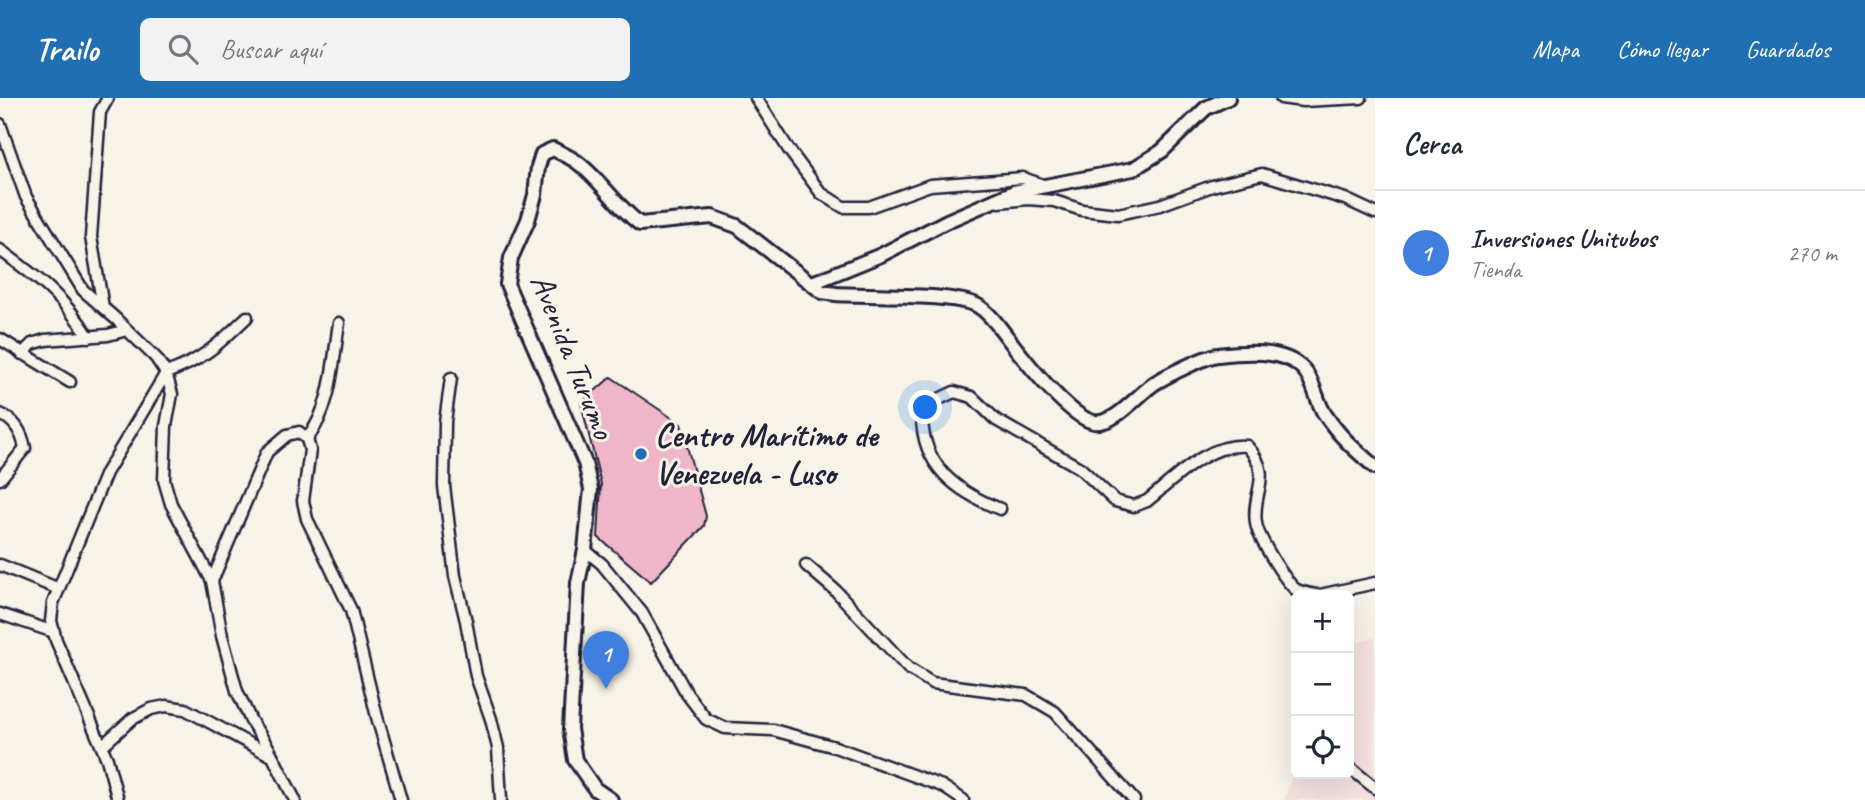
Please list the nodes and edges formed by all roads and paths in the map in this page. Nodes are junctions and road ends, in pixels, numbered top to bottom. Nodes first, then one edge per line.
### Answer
1 (108, 98) edge
2 (756, 98) edge
3 (1228, 98) edge
4 (1281, 98) edge
5 (1361, 98) edge
6 (0, 124) edge
7 (1046, 186) junction
8 (984, 204) junction
9 (1375, 213) edge
10 (0, 250) edge
11 (812, 283) junction
12 (103, 307) junction
13 (247, 317) dead end
14 (340, 323) dead end
15 (127, 330) junction
16 (89, 337) junction
17 (0, 339) edge
18 (22, 354) junction
19 (166, 373) junction
20 (451, 378) dead end
21 (70, 382) dead end
22 (0, 414) edge
23 (307, 439) junction
24 (1375, 467) edge
25 (0, 480) edge
26 (1000, 509) dead end
27 (585, 550) junction
28 (0, 565) edge
29 (806, 565) dead end
30 (212, 582) junction
31 (1375, 583) edge
32 (59, 589) junction
33 (1296, 590) edge
34 (1342, 590) edge
35 (0, 614) edge
36 (54, 632) junction
37 (102, 747) junction
38 (272, 756) junction
39 (1354, 771) edge
40 (1375, 788) edge
41 (118, 800) edge
42 (295, 800) edge
43 (401, 800) edge
44 (501, 800) edge
45 (611, 800) edge
46 (963, 800) edge
47 (1135, 800) edge

1 - 12 street
2 - 7 street
3 - 7 street
4 - 5 street
6 - 12 street
7 - 8 street
8 - 9 street
8 - 11 street
10 - 16 street
11 - 24 street
11 - 27 street, Avenida Turumo
12 - 15 street
13 - 19 street
14 - 23 street
15 - 16 street
15 - 19 street
16 - 18 street
17 - 18 street
18 - 21 street
19 - 30 street
19 - 32 street
20 - 44 street
22 - 25 street
23 - 30 street
23 - 43 street
26 - 33 street
27 - 45 street
27 - 46 street
28 - 32 street
29 - 47 street
30 - 38 street
31 - 34 street
32 - 36 street
35 - 36 street
36 - 37 street
37 - 38 street
37 - 41 street
38 - 42 street
39 - 40 street

